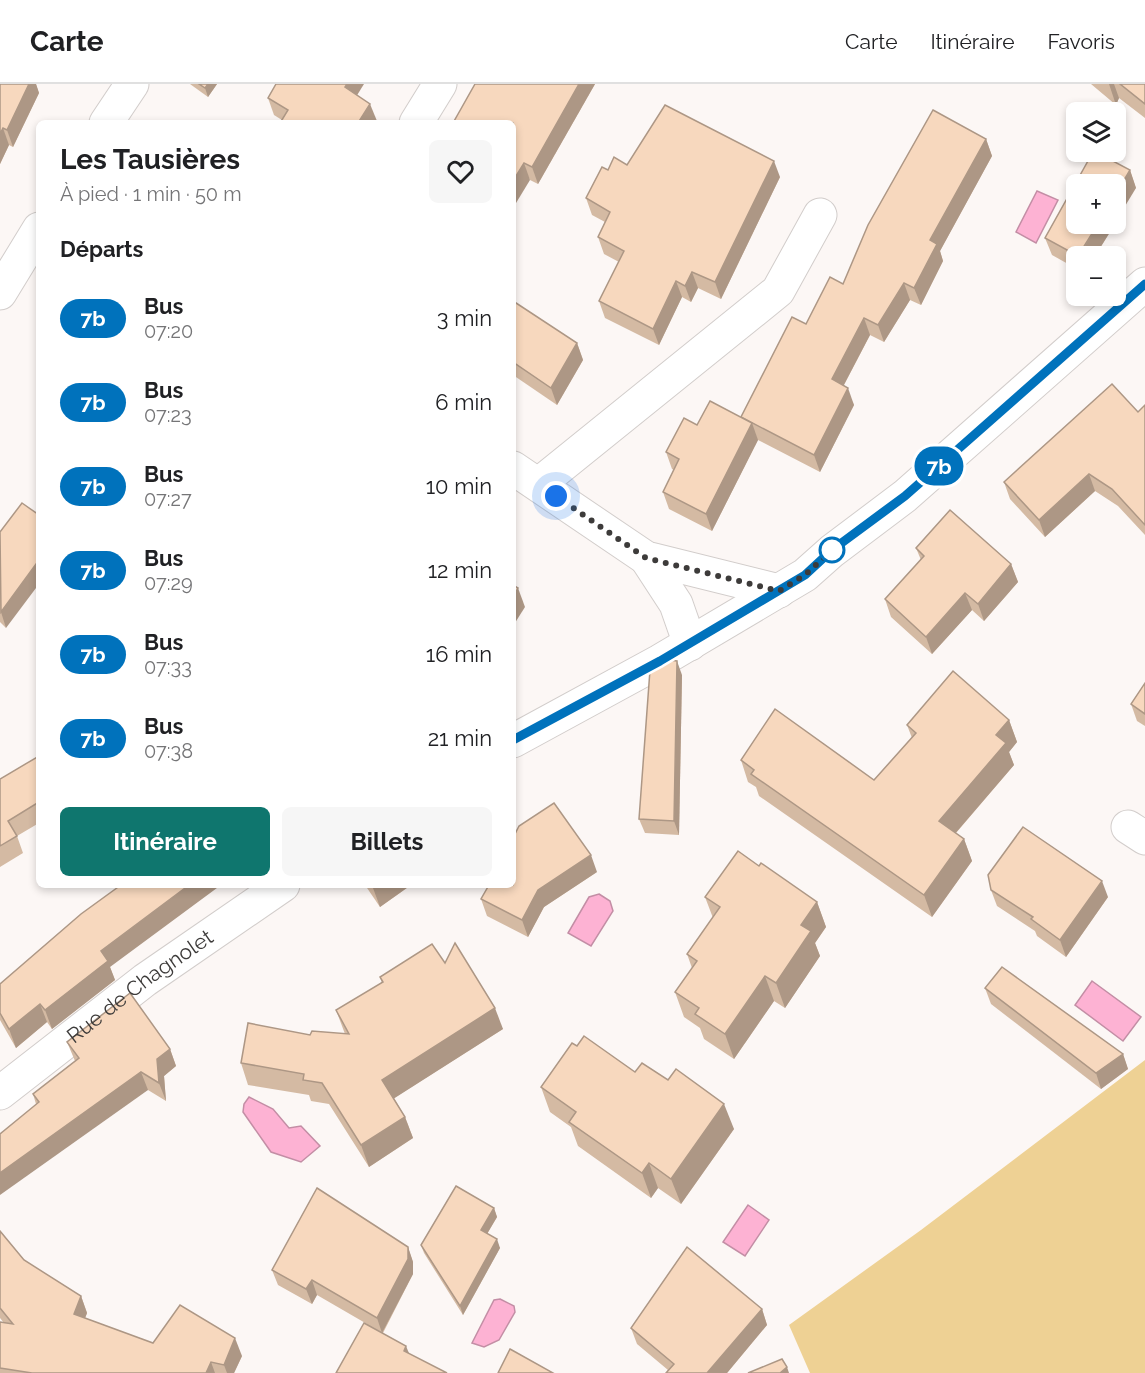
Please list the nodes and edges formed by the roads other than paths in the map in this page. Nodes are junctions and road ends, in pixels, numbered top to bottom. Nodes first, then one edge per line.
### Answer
1 (132, 84) edge
2 (440, 84) edge
3 (108, 120) edge
4 (418, 120) edge
5 (820, 215) dead end
6 (36, 234) edge
7 (1145, 284) edge
8 (0, 293) edge
9 (526, 476) edge
10 (646, 558) junction
11 (779, 591) junction
12 (690, 644) junction
13 (516, 739) edge
14 (279, 888) edge
15 (0, 1093) edge

1 - 3 street
2 - 4 street
5 - 9 street
6 - 8 street
7 - 11 street
9 - 10 street
10 - 11 street
10 - 12 street
11 - 12 street
12 - 13 street
14 - 15 street, Rue de Chagnolet

